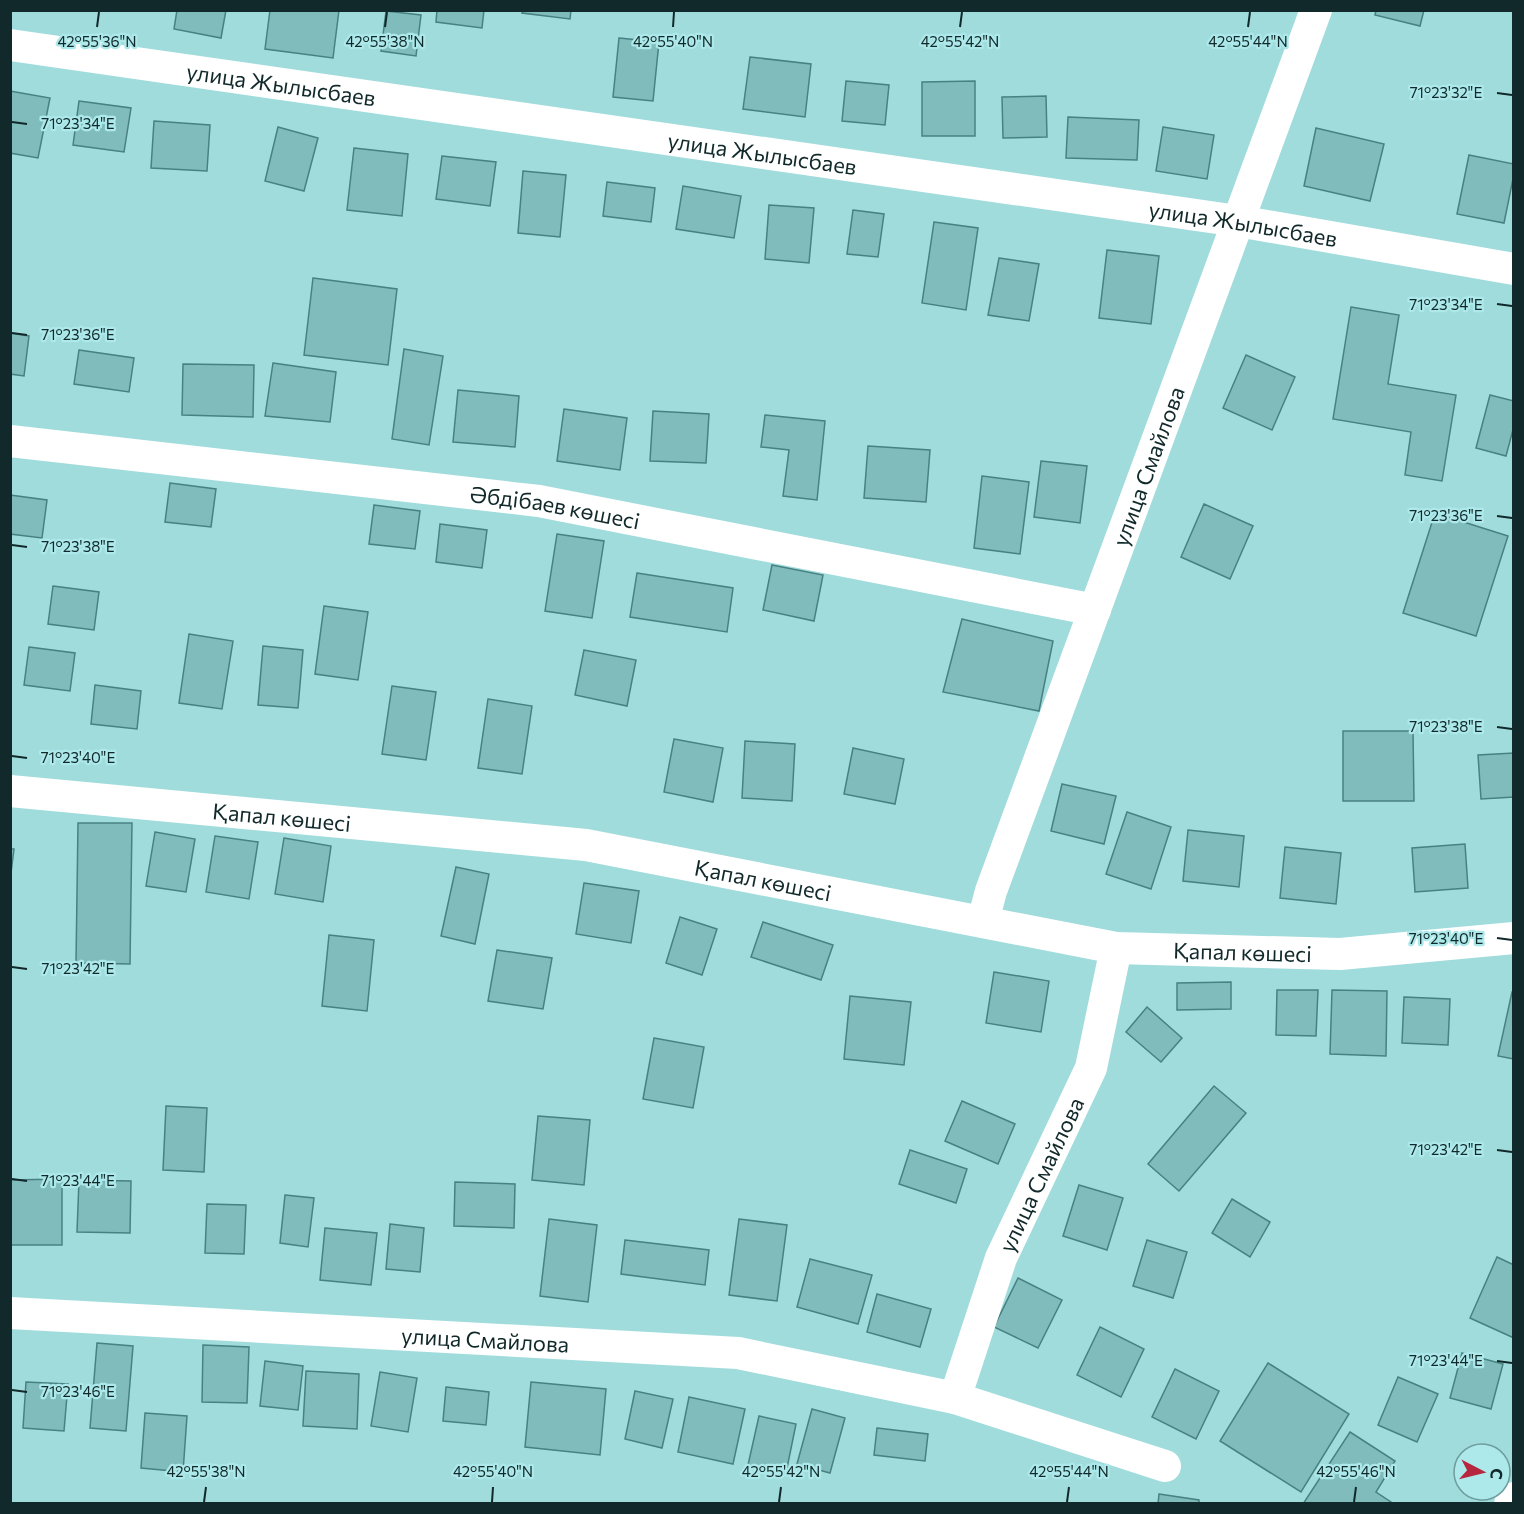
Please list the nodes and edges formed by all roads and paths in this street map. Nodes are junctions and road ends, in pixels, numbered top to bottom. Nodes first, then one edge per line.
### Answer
1 (1316, 10) edge
2 (10, 45) edge
3 (1238, 221) junction
4 (1514, 269) edge
5 (10, 441) edge
6 (1095, 610) junction
7 (10, 791) edge
8 (983, 921) junction
9 (1514, 938) edge
10 (1116, 948) junction
11 (10, 1313) edge
12 (955, 1398) junction
13 (1165, 1466) dead end
14 (1514, 1498) edge
15 (1510, 1503) edge

1 - 3 street, улица Смайлова
2 - 3 street, улица Жылысбаев
3 - 4 street, улица Жылысбаев
3 - 6 street, улица Смайлова
5 - 6 street, Әбдібаев көшесі
6 - 8 street, улица Смайлова
7 - 8 street, Қапал көшесі
8 - 10 street, Қапал көшесі
9 - 10 street, Қапал көшесі
10 - 12 street, улица Смайлова
11 - 12 street, улица Смайлова
12 - 13 street, улица Смайлова
14 - 15 street

